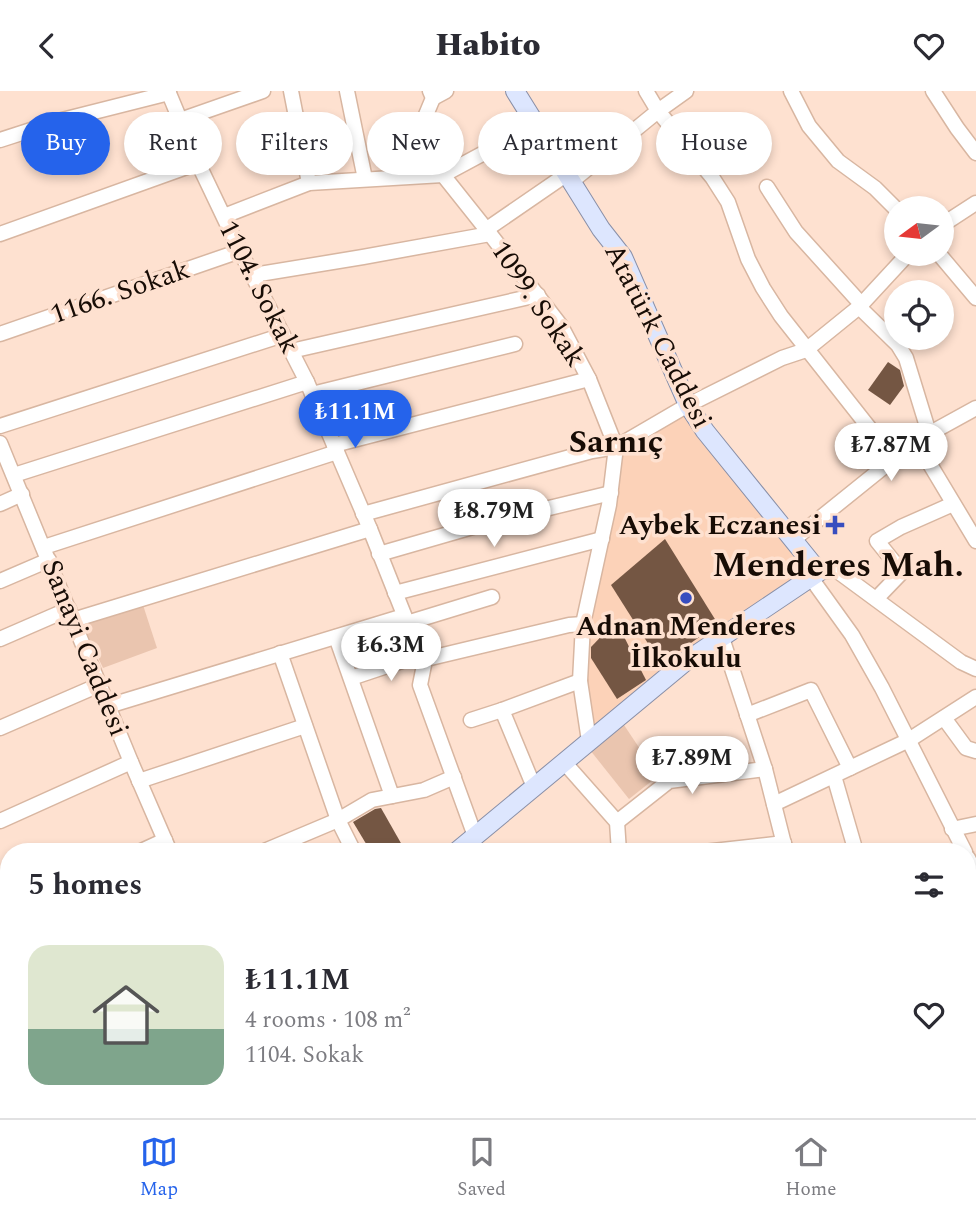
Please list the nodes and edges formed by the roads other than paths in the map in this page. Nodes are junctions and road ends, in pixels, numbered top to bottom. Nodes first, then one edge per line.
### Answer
1 (263, 91) edge
2 (291, 91) edge
3 (346, 91) edge
4 (515, 91) edge
5 (646, 91) edge
6 (686, 91) edge
7 (792, 91) edge
8 (933, 91) edge
9 (169, 92) edge
10 (436, 93) edge
11 (659, 111) junction
12 (177, 112) edge
13 (203, 112) edge
14 (427, 112) edge
15 (528, 112) edge
16 (0, 140) edge
17 (976, 153) edge
18 (165, 175) edge
19 (204, 175) edge
20 (443, 175) joint
21 (567, 175) edge
22 (569, 178) junction
23 (365, 179) junction
24 (309, 183) junction
25 (767, 187) dead end
26 (884, 197) edge
27 (976, 202) edge
28 (224, 216) junction
29 (954, 217) edge
30 (489, 231) junction
31 (0, 234) edge
32 (240, 251) junction
33 (897, 266) edge
34 (949, 266) edge
35 (253, 275) junction
36 (538, 295) junction
37 (976, 299) edge
38 (861, 306) junction
39 (0, 334) edge
40 (283, 335) junction
41 (515, 344) dead end
42 (806, 349) junction
43 (291, 351) junction
44 (589, 379) junction
45 (310, 388) junction
46 (688, 405) junction
47 (976, 408) edge
48 (0, 426) edge
49 (929, 433) junction
50 (916, 441) junction
51 (0, 443) edge
52 (616, 447) junction
53 (335, 449) junction
54 (893, 459) junction
55 (14, 475) junction
56 (611, 493) junction
57 (22, 494) junction
58 (0, 504) edge
59 (953, 504) junction
60 (363, 514) junction
61 (370, 529) junction
62 (974, 534) edge
63 (602, 540) junction
64 (793, 540) junction
65 (46, 554) junction
66 (379, 554) junction
67 (815, 575) junction
68 (0, 581) edge
69 (395, 593) junction
70 (492, 597) dead end
71 (876, 599) junction
72 (71, 614) junction
73 (406, 620) junction
74 (583, 624) junction
75 (336, 636) junction
76 (722, 638) junction
77 (0, 639) edge
78 (280, 653) junction
79 (421, 658) junction
80 (976, 669) edge
81 (351, 678) junction
82 (580, 681) junction
83 (99, 685) junction
84 (976, 697) edge
85 (108, 706) junction
86 (502, 710) junction
87 (747, 715) junction
88 (944, 718) junction
89 (471, 720) dead end
90 (305, 726) junction
91 (0, 728) edge
92 (909, 740) junction
93 (589, 741) junction
94 (976, 751) edge
95 (131, 762) junction
96 (564, 762) junction
97 (850, 768) junction
98 (765, 769) junction
99 (834, 776) junction
100 (454, 778) junction
101 (139, 781) junction
102 (534, 787) junction
103 (392, 796) junction
104 (774, 804) junction
105 (338, 820) junction
106 (0, 821) edge
107 (617, 822) junction
108 (976, 824) edge
109 (952, 829) junction
110 (475, 836) junction
111 (167, 843) edge
112 (283, 843) edge
113 (350, 843) edge
114 (467, 843) edge
115 (618, 843) edge
116 (784, 843) edge
117 (853, 843) edge
118 (960, 843) edge

1 - 13 street
2 - 24 street
3 - 23 street
4 - 15 main road, Atatürk Caddesi
5 - 11 street
6 - 11 street
7 - 26 street
8 - 17 street
9 - 12 street, 1104. Sokak
9 - 16 street
10 - 14 street, 1099. Sokak
11 - 22 street
11 - 42 street
18 - 31 street
19 - 28 street, 1104. Sokak
20 - 23 street
20 - 30 street, 1099. Sokak
21 - 22 main road, Atatürk Caddesi
22 - 30 street
22 - 46 main road, Atatürk Caddesi
23 - 24 street
24 - 28 street
25 - 38 street
27 - 29 street
28 - 32 street, 1104. Sokak
30 - 35 street
30 - 36 street, 1099. Sokak
32 - 35 street, 1104. Sokak
32 - 39 street, 1166. Sokak
33 - 38 street
34 - 37 street
35 - 40 street, 1104. Sokak
36 - 43 street
36 - 44 street, 1099. Sokak
38 - 42 street
38 - 49 street
40 - 43 street, 1104. Sokak
40 - 48 street
41 - 45 street
42 - 46 street
42 - 54 street
43 - 45 street, 1104. Sokak
44 - 52 street, 1099. Sokak
44 - 53 street
45 - 53 street, 1104. Sokak
45 - 55 street
46 - 52 street
46 - 64 main road, Atatürk Caddesi
47 - 49 street
49 - 50 street
50 - 54 street
50 - 59 street
51 - 55 street, Sanayi Caddesi
52 - 56 street, 1099. Sokak
52 - 60 street
53 - 60 street, 1104. Sokak
53 - 65 street
54 - 64 street
55 - 57 street, Sanayi Caddesi
56 - 63 street, 1099. Sokak
56 - 66 street
57 - 58 street
57 - 65 street, Sanayi Caddesi
59 - 62 street
59 - 71 street
60 - 61 street, 1104. Sokak
61 - 66 street, 1104. Sokak
61 - 72 street
63 - 69 street
63 - 74 street, 1099. Sokak
64 - 67 main road, Atatürk Caddesi
65 - 68 street
65 - 72 street, Sanayi Caddesi
66 - 69 street, 1104. Sokak
67 - 71 street
67 - 76 main road
67 - 92 street
69 - 73 street, 1104. Sokak
70 - 73 street
71 - 80 street
72 - 77 street
72 - 83 street, Sanayi Caddesi
73 - 75 street
73 - 79 street, 1104. Sokak
74 - 79 street
74 - 82 street, 1099. Sokak
75 - 78 street
75 - 81 street
76 - 87 street
76 - 93 main road
78 - 85 street
78 - 90 street
79 - 81 street
79 - 100 street, 1104. Sokak
81 - 103 street
82 - 86 street
82 - 93 street, 1099. Sokak
83 - 85 street, Sanayi Caddesi
83 - 91 street
84 - 88 street
85 - 95 street, Sanayi Caddesi
86 - 89 street
86 - 102 street
87 - 97 street
87 - 98 street
88 - 92 street
88 - 94 street
90 - 101 street
90 - 105 street
92 - 97 street
92 - 109 street
93 - 96 main road
95 - 101 street, Sanayi Caddesi
95 - 106 street
96 - 102 main road
96 - 107 street
97 - 99 street
98 - 104 street
98 - 107 street
99 - 104 street
99 - 117 street
100 - 103 street
100 - 110 street, 1104. Sokak
101 - 111 street, Sanayi Caddesi
102 - 110 main road
103 - 105 street
104 - 116 street
105 - 112 street
105 - 113 street
107 - 115 street
108 - 109 street
109 - 118 street
110 - 114 main road

